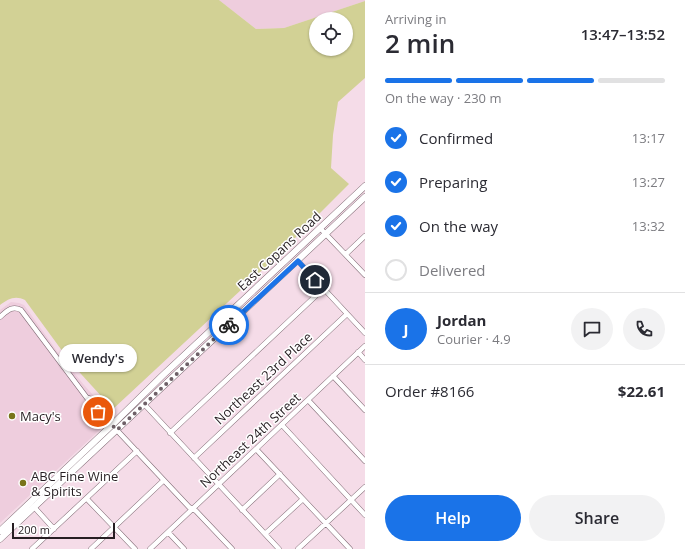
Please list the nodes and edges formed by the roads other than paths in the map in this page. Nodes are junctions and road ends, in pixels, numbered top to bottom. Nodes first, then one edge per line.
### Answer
1 (365, 186) edge
2 (365, 197) edge
3 (320, 228) junction
4 (326, 234) junction
5 (365, 236) edge
6 (346, 254) junction
7 (298, 261) junction
8 (365, 275) edge
9 (323, 289) junction
10 (347, 314) junction
11 (0, 317) edge
12 (365, 333) edge
13 (365, 346) edge
14 (358, 352) junction
15 (365, 360) edge
16 (333, 376) junction
17 (308, 400) junction
18 (144, 404) junction
19 (365, 410) edge
20 (282, 425) junction
21 (115, 428) junction
22 (170, 433) junction
23 (256, 448) junction
24 (137, 451) junction
25 (194, 458) junction
26 (365, 460) edge
27 (280, 474) junction
28 (163, 480) junction
29 (218, 485) junction
30 (365, 486) edge
31 (87, 499) junction
32 (303, 499) junction
33 (351, 500) junction
34 (31, 506) junction
35 (192, 509) junction
36 (242, 510) junction
37 (365, 515) edge
38 (326, 523) junction
39 (114, 527) junction
40 (54, 529) junction
41 (0, 531) edge
42 (168, 532) junction
43 (265, 534) junction
44 (0, 539) edge
45 (300, 548) edge
46 (32, 549) edge
47 (91, 549) edge
48 (135, 549) edge
49 (150, 549) edge
50 (184, 549) edge
51 (232, 549) edge
52 (279, 549) edge
53 (350, 549) edge

1 - 3 main road, East Copans Road
2 - 4 main road, East Copans Road
3 - 4 street
3 - 21 main road, East Copans Road
4 - 6 street
4 - 7 main road, East Copans Road
5 - 6 street
6 - 8 street
7 - 9 street
7 - 18 main road, East Copans Road
9 - 10 street
9 - 22 street
10 - 12 street
10 - 25 street, Northeast 23rd Place
11 - 21 street
13 - 14 street, Northeast 24th Street
14 - 15 street
14 - 16 street, Northeast 24th Street
16 - 17 street, Northeast 24th Street
16 - 19 street
17 - 20 street, Northeast 24th Street
17 - 26 street
18 - 21 main road, East Copans Road
18 - 22 street
20 - 23 street, Northeast 24th Street
20 - 33 street
21 - 24 street
21 - 34 main road, East Copans Road
21 - 34 main road, East Copans Road
22 - 25 street
23 - 27 street
23 - 29 street, Northeast 24th Street
24 - 28 street
24 - 31 street
25 - 29 street
27 - 32 street
27 - 36 street
28 - 35 street
28 - 39 street
29 - 35 street, Northeast 24th Street
29 - 36 street
30 - 33 street
31 - 39 street
31 - 40 street
32 - 38 street
32 - 43 street
33 - 37 street
33 - 38 street
34 - 40 street
34 - 41 main road, East Copans Road
34 - 44 main road, East Copans Road
35 - 42 street, Northeast 24th Street
35 - 51 street
36 - 43 street
38 - 45 street
38 - 53 street
39 - 47 street
39 - 48 street
40 - 46 street
42 - 49 street, Northeast 24th Street
42 - 50 street
43 - 52 street

